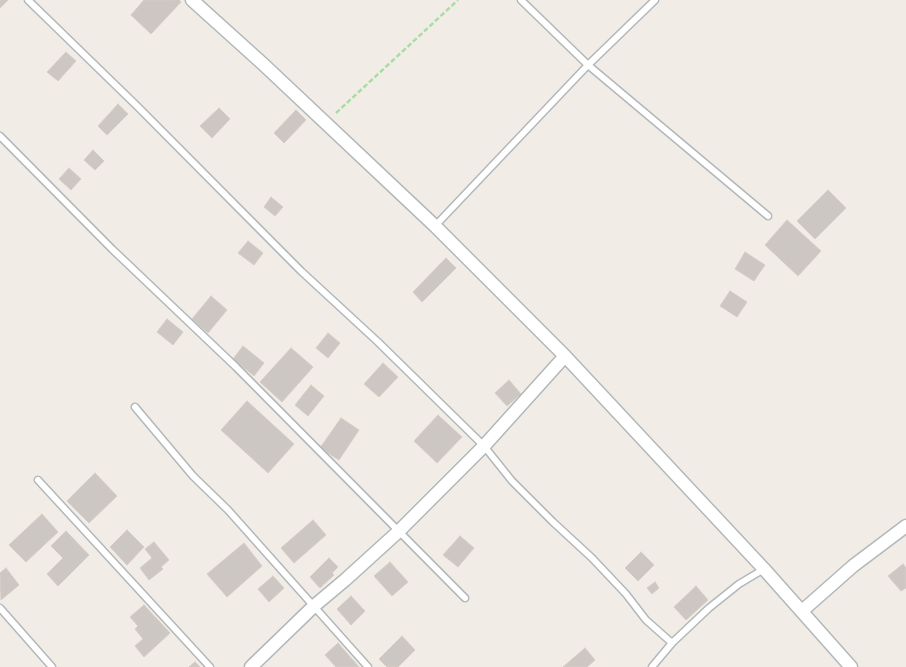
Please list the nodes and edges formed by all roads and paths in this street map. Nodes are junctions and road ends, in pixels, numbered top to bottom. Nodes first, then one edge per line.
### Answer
1 (28, 0) edge
2 (192, 0) edge
3 (458, 0) edge
4 (521, 0) edge
5 (655, 0) edge
6 (588, 65) junction
7 (325, 122) junction
8 (0, 136) edge
9 (768, 216) dead end
10 (435, 226) junction
11 (565, 356) junction
12 (135, 407) dead end
13 (484, 446) junction
14 (38, 480) dead end
15 (906, 526) edge
16 (399, 531) junction
17 (764, 569) junction
18 (465, 598) dead end
19 (314, 606) junction
20 (0, 608) edge
21 (802, 611) junction
22 (672, 643) junction
23 (52, 667) edge
24 (210, 667) edge
25 (251, 667) edge
26 (368, 667) edge
27 (652, 667) edge
28 (851, 667) edge

1 - 13 lane
2 - 7 street
3 - 7 path
4 - 6 lane
5 - 6 lane
6 - 9 lane
6 - 10 lane
7 - 10 street
8 - 16 lane
10 - 11 street
11 - 13 street
11 - 17 street
12 - 19 lane
13 - 16 street
13 - 22 lane
14 - 24 lane
15 - 21 street
16 - 18 lane
16 - 19 street
17 - 21 street
17 - 22 lane
19 - 25 street
19 - 26 lane
20 - 23 lane
21 - 28 street
22 - 27 lane

